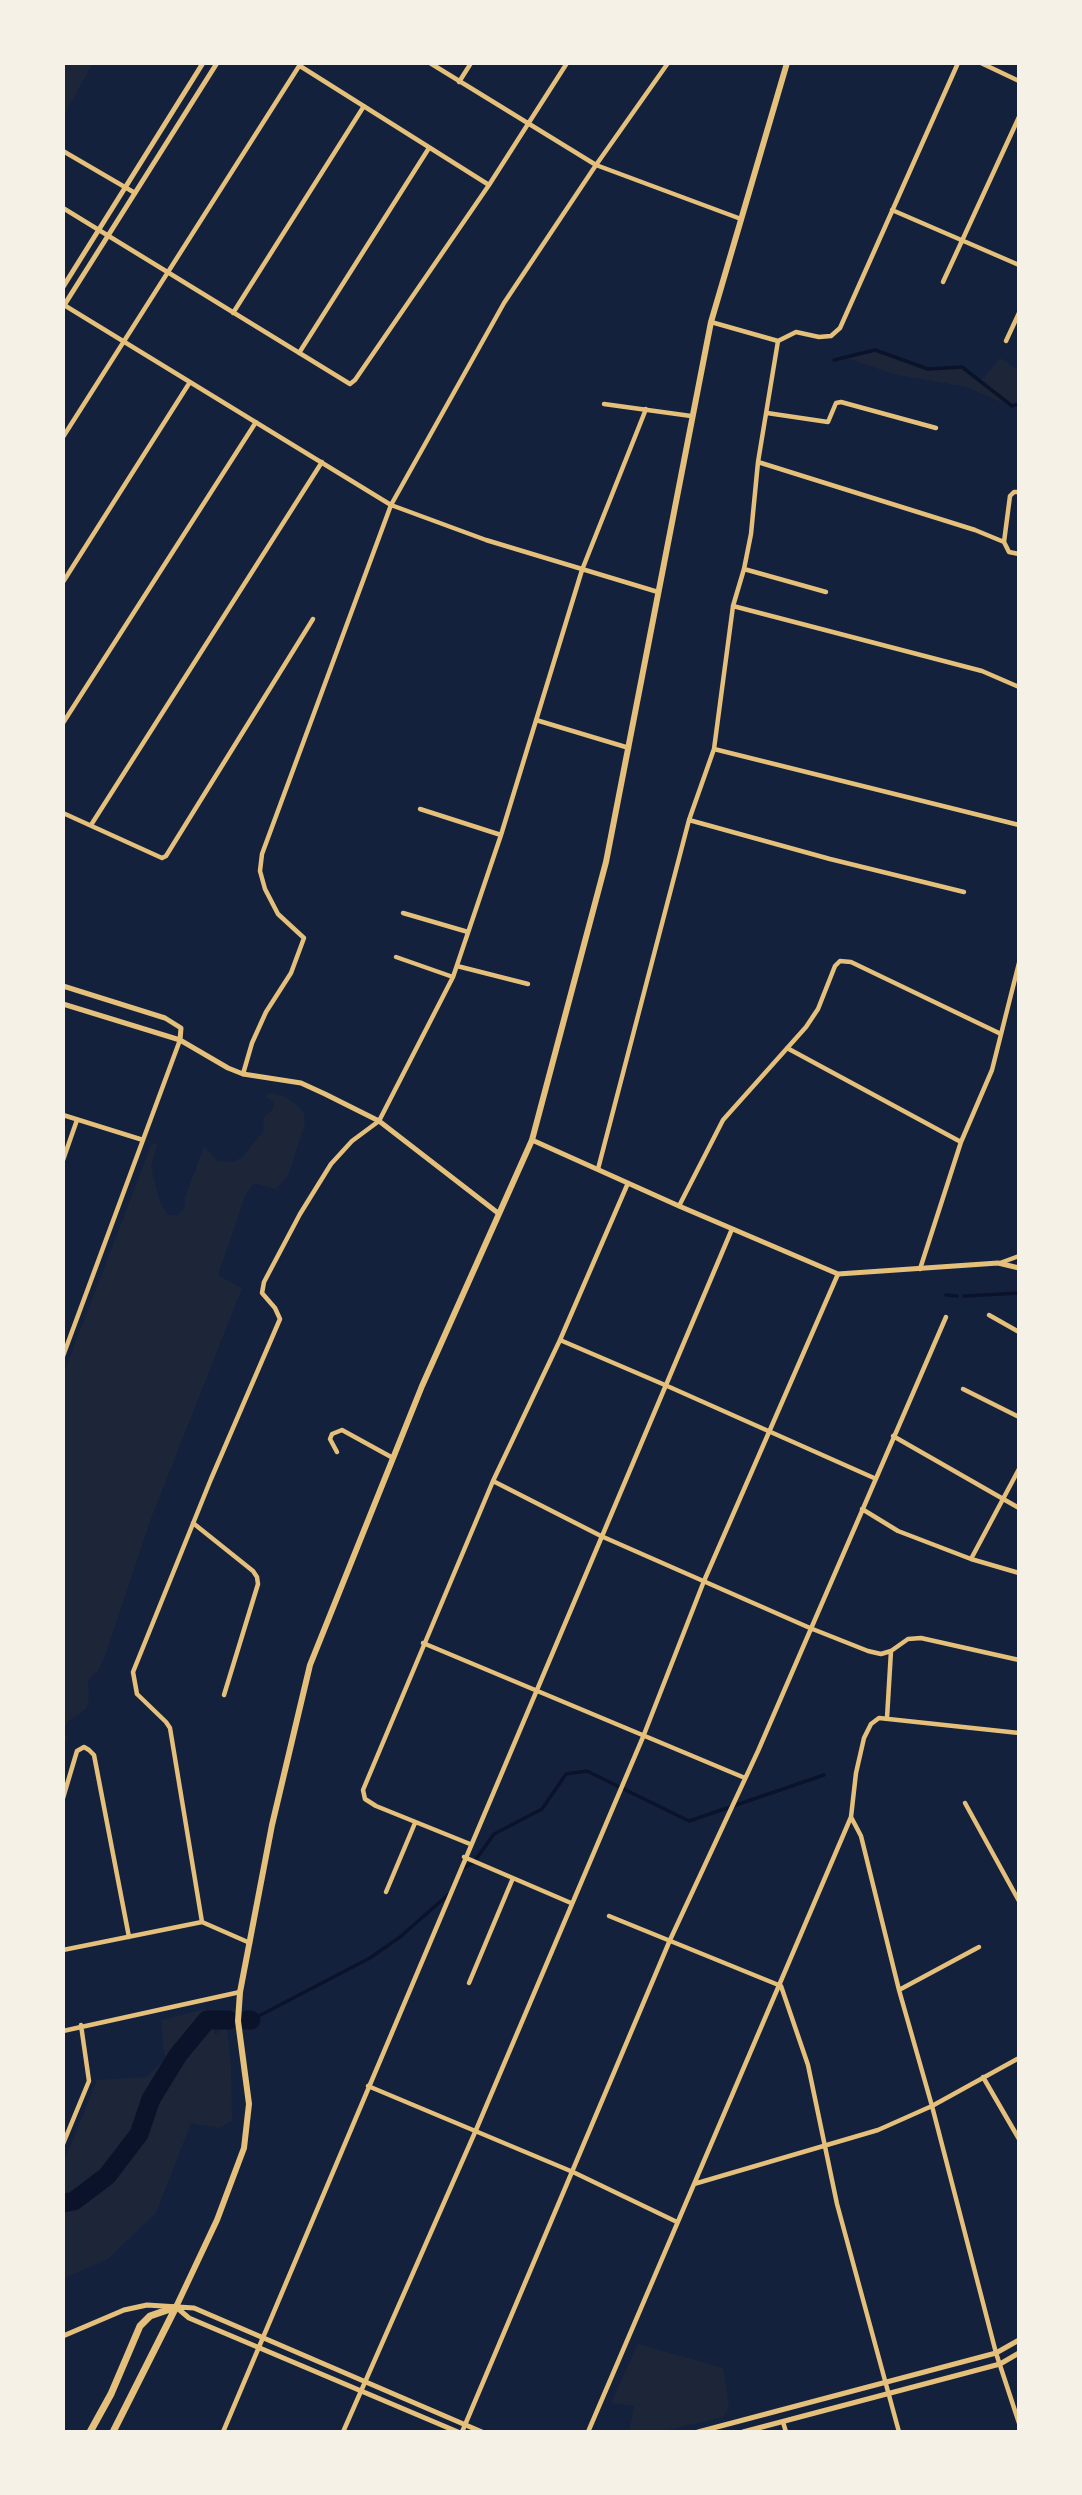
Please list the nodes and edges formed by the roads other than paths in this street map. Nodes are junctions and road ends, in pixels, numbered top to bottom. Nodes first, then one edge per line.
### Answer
1 (203, 63) edge
2 (217, 63) edge
3 (430, 63) edge
4 (471, 63) edge
5 (567, 63) edge
6 (668, 63) edge
7 (787, 63) edge
8 (958, 63) edge
9 (981, 63) edge
10 (301, 64) edge
11 (1019, 81) edge
12 (459, 82) junction
13 (364, 106) junction
14 (1019, 117) edge
15 (528, 124) junction
16 (429, 148) junction
17 (63, 151) edge
18 (596, 165) junction
19 (489, 186) junction
20 (125, 188) junction
21 (136, 194) junction
22 (63, 208) edge
23 (892, 210) junction
24 (741, 219) junction
25 (99, 231) junction
26 (108, 236) junction
27 (963, 240) junction
28 (1019, 265) edge
29 (168, 272) junction
30 (943, 282) dead end
31 (63, 287) edge
32 (64, 305) edge
33 (233, 313) junction
34 (1019, 313) edge
35 (711, 322) junction
36 (124, 341) junction
37 (778, 341) junction
38 (1006, 341) dead end
39 (299, 353) junction
40 (190, 382) junction
41 (604, 404) dead end
42 (646, 409) junction
43 (767, 413) junction
44 (691, 416) junction
45 (256, 422) junction
46 (936, 428) dead end
47 (63, 437) edge
48 (322, 462) junction
49 (758, 462) junction
50 (1019, 492) edge
51 (391, 505) junction
52 (1004, 542) junction
53 (1019, 554) edge
54 (744, 569) junction
55 (582, 570) junction
56 (63, 582) edge
57 (658, 592) junction
58 (826, 592) dead end
59 (733, 606) junction
60 (313, 619) dead end
61 (1019, 687) edge
62 (536, 720) junction
63 (63, 723) edge
64 (629, 748) junction
65 (714, 748) junction
66 (420, 809) dead end
67 (63, 813) edge
68 (689, 820) junction
69 (91, 825) junction
70 (1019, 825) edge
71 (500, 835) junction
72 (964, 892) dead end
73 (403, 913) dead end
74 (468, 932) junction
75 (396, 957) dead end
76 (1019, 963) edge
77 (457, 966) junction
78 (453, 977) junction
79 (528, 984) dead end
80 (63, 986) edge
81 (63, 1004) edge
82 (1001, 1034) junction
83 (180, 1040) junction
84 (787, 1048) junction
85 (243, 1074) junction
86 (63, 1115) edge
87 (77, 1120) junction
88 (379, 1121) junction
89 (143, 1140) junction
90 (532, 1140) junction
91 (961, 1142) junction
92 (63, 1160) edge
93 (598, 1169) junction
94 (628, 1182) junction
95 (679, 1206) junction
96 (498, 1213) junction
97 (732, 1229) junction
98 (1019, 1255) edge
99 (998, 1264) junction
100 (1019, 1268) edge
101 (919, 1270) junction
102 (838, 1274) junction
103 (989, 1315) dead end
104 (946, 1317) dead end
105 (1019, 1332) edge
106 (560, 1340) junction
107 (63, 1356) edge
108 (665, 1385) junction
109 (963, 1389) dead end
110 (1019, 1417) edge
111 (770, 1431) junction
112 (893, 1436) junction
113 (337, 1452) dead end
114 (393, 1458) junction
115 (1019, 1469) edge
116 (874, 1478) junction
117 (493, 1482) junction
118 (1003, 1498) junction
119 (1019, 1508) edge
120 (861, 1509) junction
121 (193, 1523) junction
122 (601, 1536) junction
123 (971, 1559) junction
124 (1019, 1573) edge
125 (704, 1581) junction
126 (810, 1628) junction
127 (423, 1643) junction
128 (891, 1651) junction
129 (1019, 1660) edge
130 (536, 1689) junction
131 (224, 1695) dead end
132 (887, 1718) junction
133 (1019, 1733) edge
134 (643, 1737) junction
135 (745, 1779) junction
136 (63, 1798) edge
137 (965, 1803) dead end
138 (851, 1817) junction
139 (415, 1823) junction
140 (470, 1844) junction
141 (464, 1857) junction
142 (513, 1878) junction
143 (386, 1892) dead end
144 (1019, 1901) edge
145 (571, 1903) junction
146 (609, 1916) dead end
147 (202, 1922) junction
148 (129, 1937) junction
149 (670, 1941) junction
150 (250, 1942) junction
151 (979, 1947) dead end
152 (63, 1951) edge
153 (469, 1983) dead end
154 (780, 1986) junction
155 (899, 1990) junction
156 (240, 1992) junction
157 (81, 2025) junction
158 (63, 2031) edge
159 (1019, 2058) edge
160 (984, 2077) junction
161 (368, 2085) junction
162 (932, 2106) junction
163 (475, 2130) junction
164 (1019, 2139) edge
165 (63, 2144) edge
166 (824, 2146) junction
167 (573, 2172) junction
168 (693, 2185) junction
169 (677, 2222) junction
170 (176, 2307) junction
171 (63, 2336) edge
172 (262, 2338) junction
173 (1019, 2340) edge
174 (258, 2347) junction
175 (996, 2353) junction
176 (1019, 2353) edge
177 (1000, 2364) junction
178 (365, 2381) junction
179 (886, 2382) junction
180 (361, 2391) junction
181 (888, 2393) junction
182 (783, 2422) junction
183 (1019, 2423) edge
184 (461, 2430) edge
185 (90, 2432) edge
186 (113, 2432) edge
187 (223, 2432) edge
188 (343, 2432) edge
189 (482, 2432) edge
190 (588, 2432) edge
191 (698, 2432) edge
192 (743, 2432) edge
193 (786, 2432) edge
194 (899, 2432) edge

1 - 20 street
2 - 21 street
3 - 12 street
4 - 12 street
5 - 15 street
6 - 18 street
7 - 24 main road
8 - 23 street
9 - 11 street
10 - 13 street
10 - 29 street
12 - 15 street
13 - 16 street
13 - 33 street
14 - 27 street
15 - 18 street
15 - 19 street
16 - 19 street
16 - 39 street
17 - 20 street
18 - 24 street
18 - 51 street
19 - 39 street
20 - 21 street
20 - 25 street
21 - 26 street
22 - 25 street
23 - 27 street
23 - 37 street
24 - 35 main road
25 - 26 street
25 - 31 street
26 - 29 street
26 - 32 street
27 - 28 street
27 - 30 street
29 - 33 street
29 - 36 street
32 - 36 street
33 - 39 street
34 - 38 street
35 - 37 street
35 - 44 main road
36 - 40 street
36 - 47 street
37 - 43 street
40 - 45 street
40 - 56 street
41 - 42 street
42 - 44 street
42 - 55 street
43 - 46 street
43 - 49 street
44 - 57 main road
45 - 48 street
45 - 63 street
48 - 51 street
48 - 69 street
49 - 52 street
49 - 54 street
50 - 52 street
51 - 55 street
51 - 85 street
52 - 53 street
54 - 58 street
54 - 59 street
55 - 57 street
55 - 62 street
57 - 64 main road
59 - 61 street
59 - 65 street
60 - 69 street
62 - 64 street
62 - 71 street
64 - 90 main road
65 - 68 street
65 - 70 street
66 - 71 street
67 - 69 street
68 - 72 street
68 - 93 street
71 - 74 street
73 - 74 street
74 - 77 street
75 - 78 street
76 - 82 street
77 - 78 street
77 - 79 street
78 - 88 street
80 - 83 street
81 - 83 street
82 - 84 street
82 - 91 street
83 - 85 street
83 - 89 street
84 - 91 street
84 - 95 street
85 - 88 street
86 - 87 street
87 - 89 street
87 - 92 street
88 - 96 street
88 - 121 street
89 - 107 street
90 - 93 street
90 - 96 main road
91 - 101 street
93 - 94 street
94 - 95 street
94 - 106 street
95 - 97 street
96 - 114 main road
97 - 102 street
97 - 108 street
98 - 99 street
99 - 100 street
99 - 101 street
101 - 102 street
102 - 111 street
103 - 105 street
104 - 112 street
106 - 108 street
106 - 117 street
108 - 111 street
108 - 122 street
109 - 110 street
111 - 116 street
111 - 125 street
112 - 116 street
112 - 118 street
113 - 114 street
114 - 150 main road
115 - 118 street
116 - 120 street
117 - 122 street
117 - 127 street
118 - 119 street
118 - 123 street
120 - 123 street
120 - 126 street
121 - 131 street
121 - 147 street
122 - 125 street
122 - 130 street
123 - 124 street
125 - 126 street
125 - 134 street
126 - 128 street
126 - 135 street
127 - 130 street
127 - 139 street
128 - 129 street
128 - 132 street
130 - 134 street
130 - 140 street
132 - 133 street
132 - 138 street
134 - 135 street
134 - 145 street
135 - 149 street
136 - 148 street
137 - 144 street
138 - 154 street
138 - 155 street
139 - 140 street
139 - 143 street
140 - 141 street
141 - 142 street
141 - 161 street
142 - 145 street
142 - 153 street
145 - 163 street
146 - 149 street
147 - 148 street
147 - 150 street
148 - 152 street
149 - 154 street
149 - 167 street
150 - 156 main road
151 - 155 street
154 - 166 street
154 - 168 street
155 - 162 street
156 - 157 street
156 - 170 main road
157 - 158 street
157 - 165 street
159 - 160 street
160 - 162 street
160 - 164 street
161 - 163 street
161 - 172 street
162 - 166 street
162 - 175 street
163 - 167 street
163 - 178 street
166 - 168 street
166 - 179 street
167 - 169 street
167 - 184 street
168 - 169 street
169 - 190 street
170 - 171 street
170 - 172 street
170 - 174 street
170 - 185 main road
170 - 186 main road
172 - 174 street
172 - 178 street
173 - 175 street
174 - 180 street
174 - 187 street
175 - 177 street
175 - 179 street
176 - 177 street
177 - 181 street
177 - 183 street
178 - 180 street
178 - 184 street
179 - 181 street
179 - 191 street
180 - 184 street
180 - 188 street
181 - 182 street
181 - 194 street
182 - 192 street
182 - 193 street
184 - 189 street

